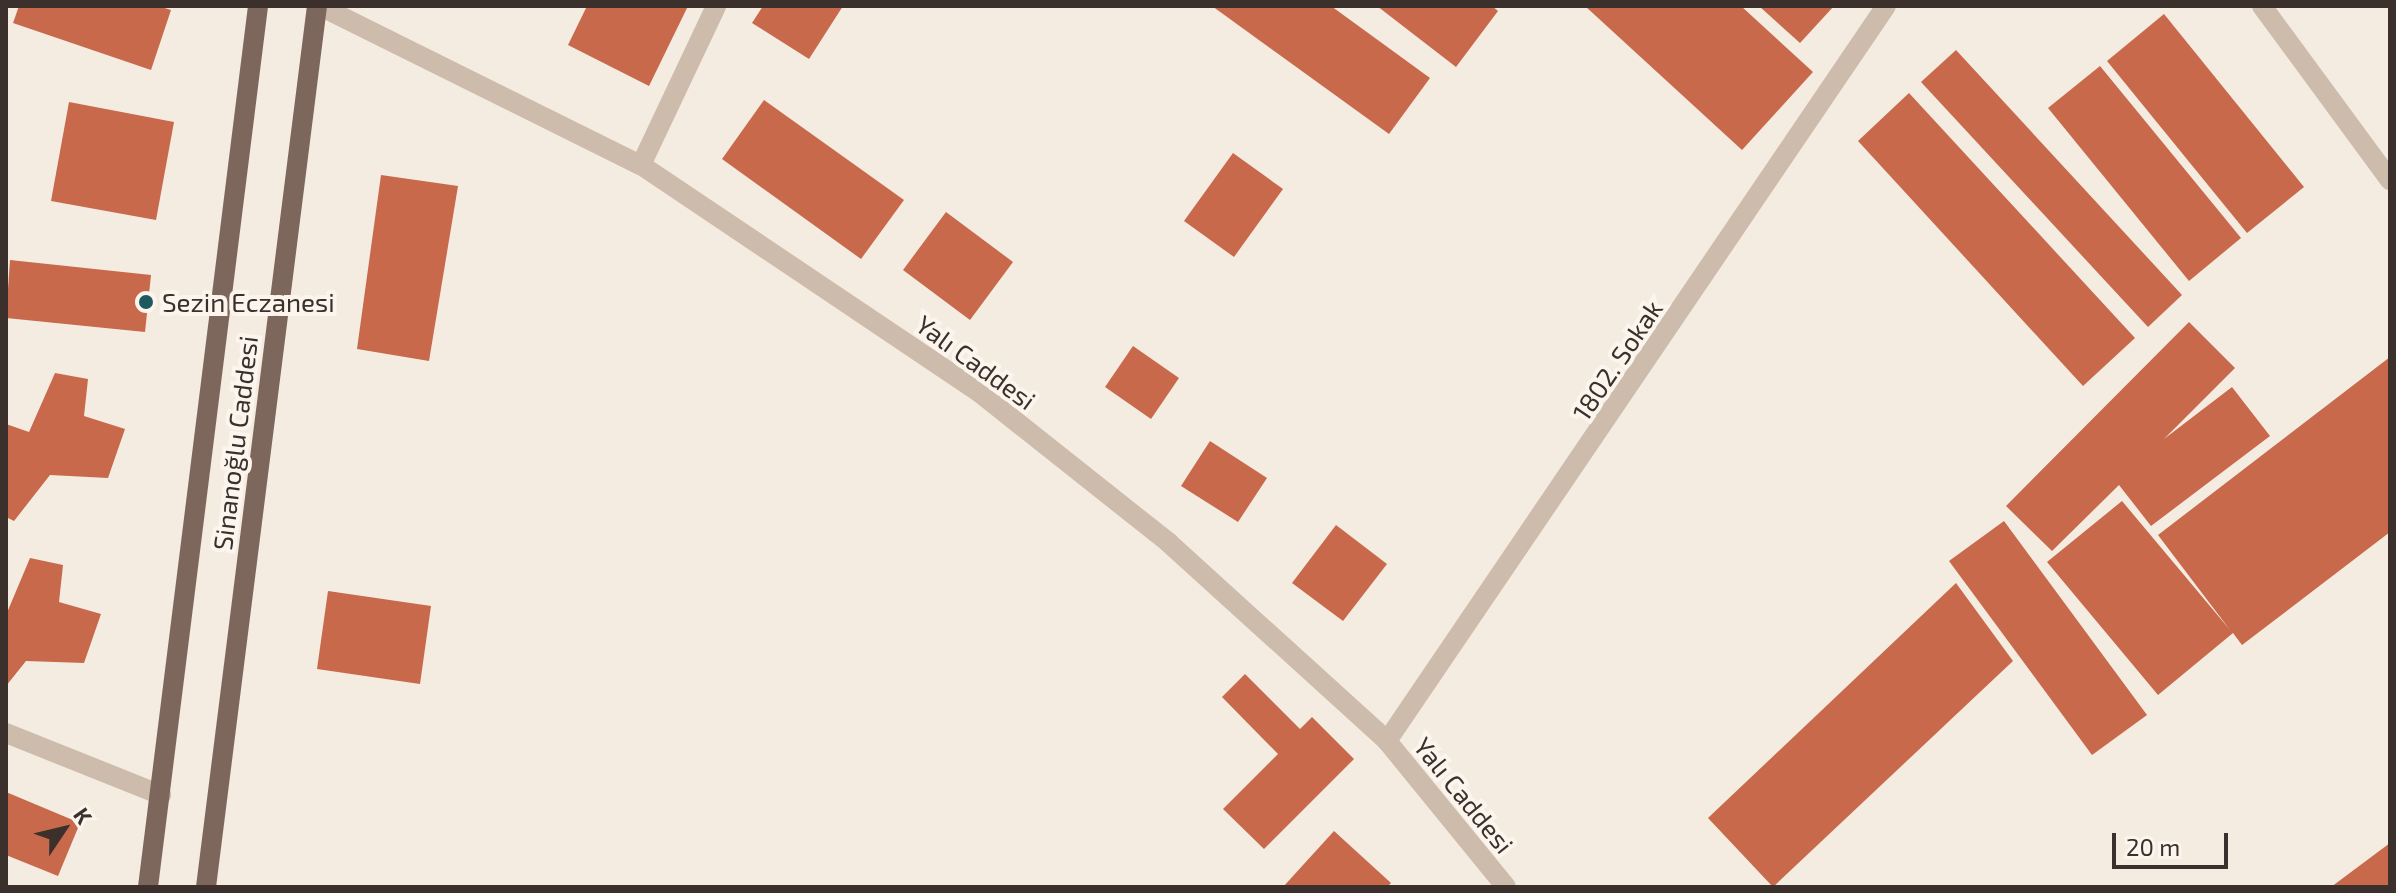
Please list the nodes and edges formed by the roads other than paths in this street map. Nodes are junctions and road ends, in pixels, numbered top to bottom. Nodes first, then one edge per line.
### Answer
1 (258, 6) edge
2 (318, 6) edge
3 (716, 6) edge
4 (1886, 6) edge
5 (2262, 6) edge
6 (641, 165) junction
7 (2390, 180) edge
8 (6, 733) edge
9 (1387, 741) junction
10 (161, 795) junction
11 (148, 887) edge
12 (206, 887) edge
13 (1506, 887) edge

1 - 10 main road, Si̇nanoğlu Caddesi
2 - 6 street, Yalı Caddesi
2 - 12 main road, Si̇nanoğlu Caddesi
3 - 6 street
4 - 9 street, 1802. Sokak
5 - 7 street
6 - 9 street, Yalı Caddesi
8 - 10 street
9 - 13 street, Yalı Caddesi
10 - 11 main road, Si̇nanoğlu Caddesi

